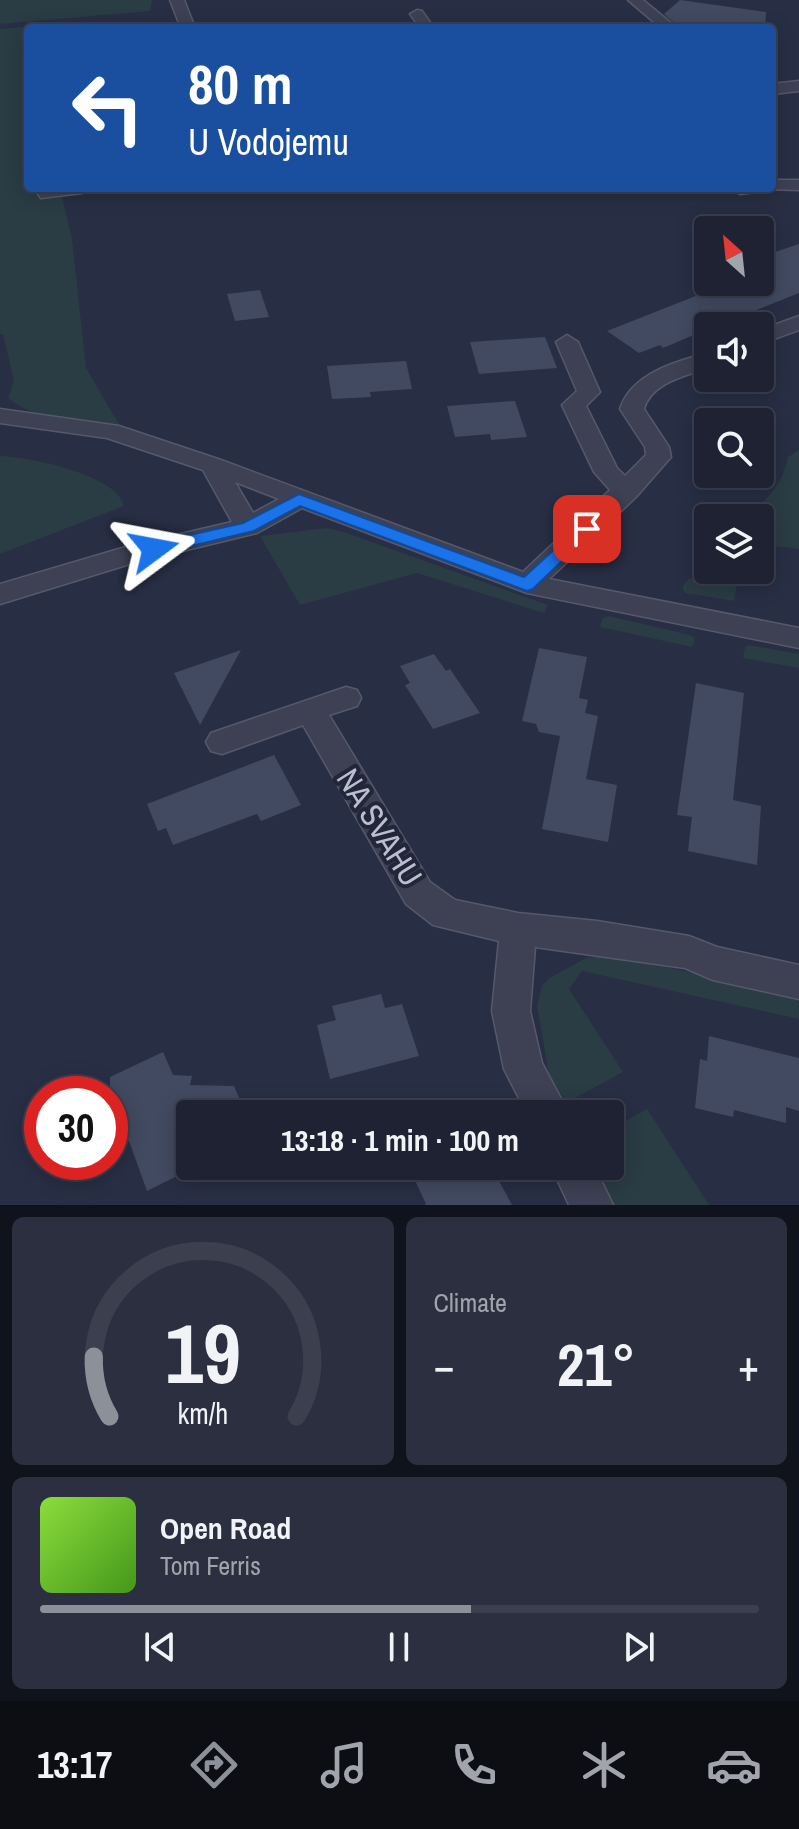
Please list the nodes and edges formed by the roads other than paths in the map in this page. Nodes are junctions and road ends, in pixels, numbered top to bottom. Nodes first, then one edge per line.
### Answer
1 (177, 0) edge
2 (635, 0) edge
3 (417, 14) dead end
4 (186, 24) edge
5 (424, 24) edge
6 (665, 24) edge
7 (799, 86) edge
8 (776, 89) edge
9 (776, 185) edge
10 (799, 185) edge
11 (59, 192) edge
12 (47, 194) dead end
13 (799, 322) edge
14 (774, 332) edge
15 (567, 342) dead end
16 (694, 366) edge
17 (0, 416) edge
18 (212, 465) junction
19 (627, 491) junction
20 (299, 499) junction
21 (248, 527) junction
22 (527, 584) junction
23 (0, 594) edge
24 (799, 638) edge
25 (346, 698) dead end
26 (310, 710) junction
27 (222, 742) dead end
28 (518, 929) junction
29 (799, 982) edge
30 (541, 1100) edge
31 (579, 1180) edge
32 (592, 1205) edge

1 - 4 street
2 - 6 street
3 - 5 street
7 - 8 street
9 - 10 street
11 - 12 street
13 - 14 street
15 - 19 street
16 - 19 street
17 - 18 street
18 - 20 street
18 - 21 street
19 - 22 street
20 - 21 street
20 - 22 street
21 - 23 street
22 - 24 street
25 - 26 street
26 - 27 street
26 - 28 street, NA SVAHU
28 - 29 street, NA SVAHU
28 - 30 street
31 - 32 street

